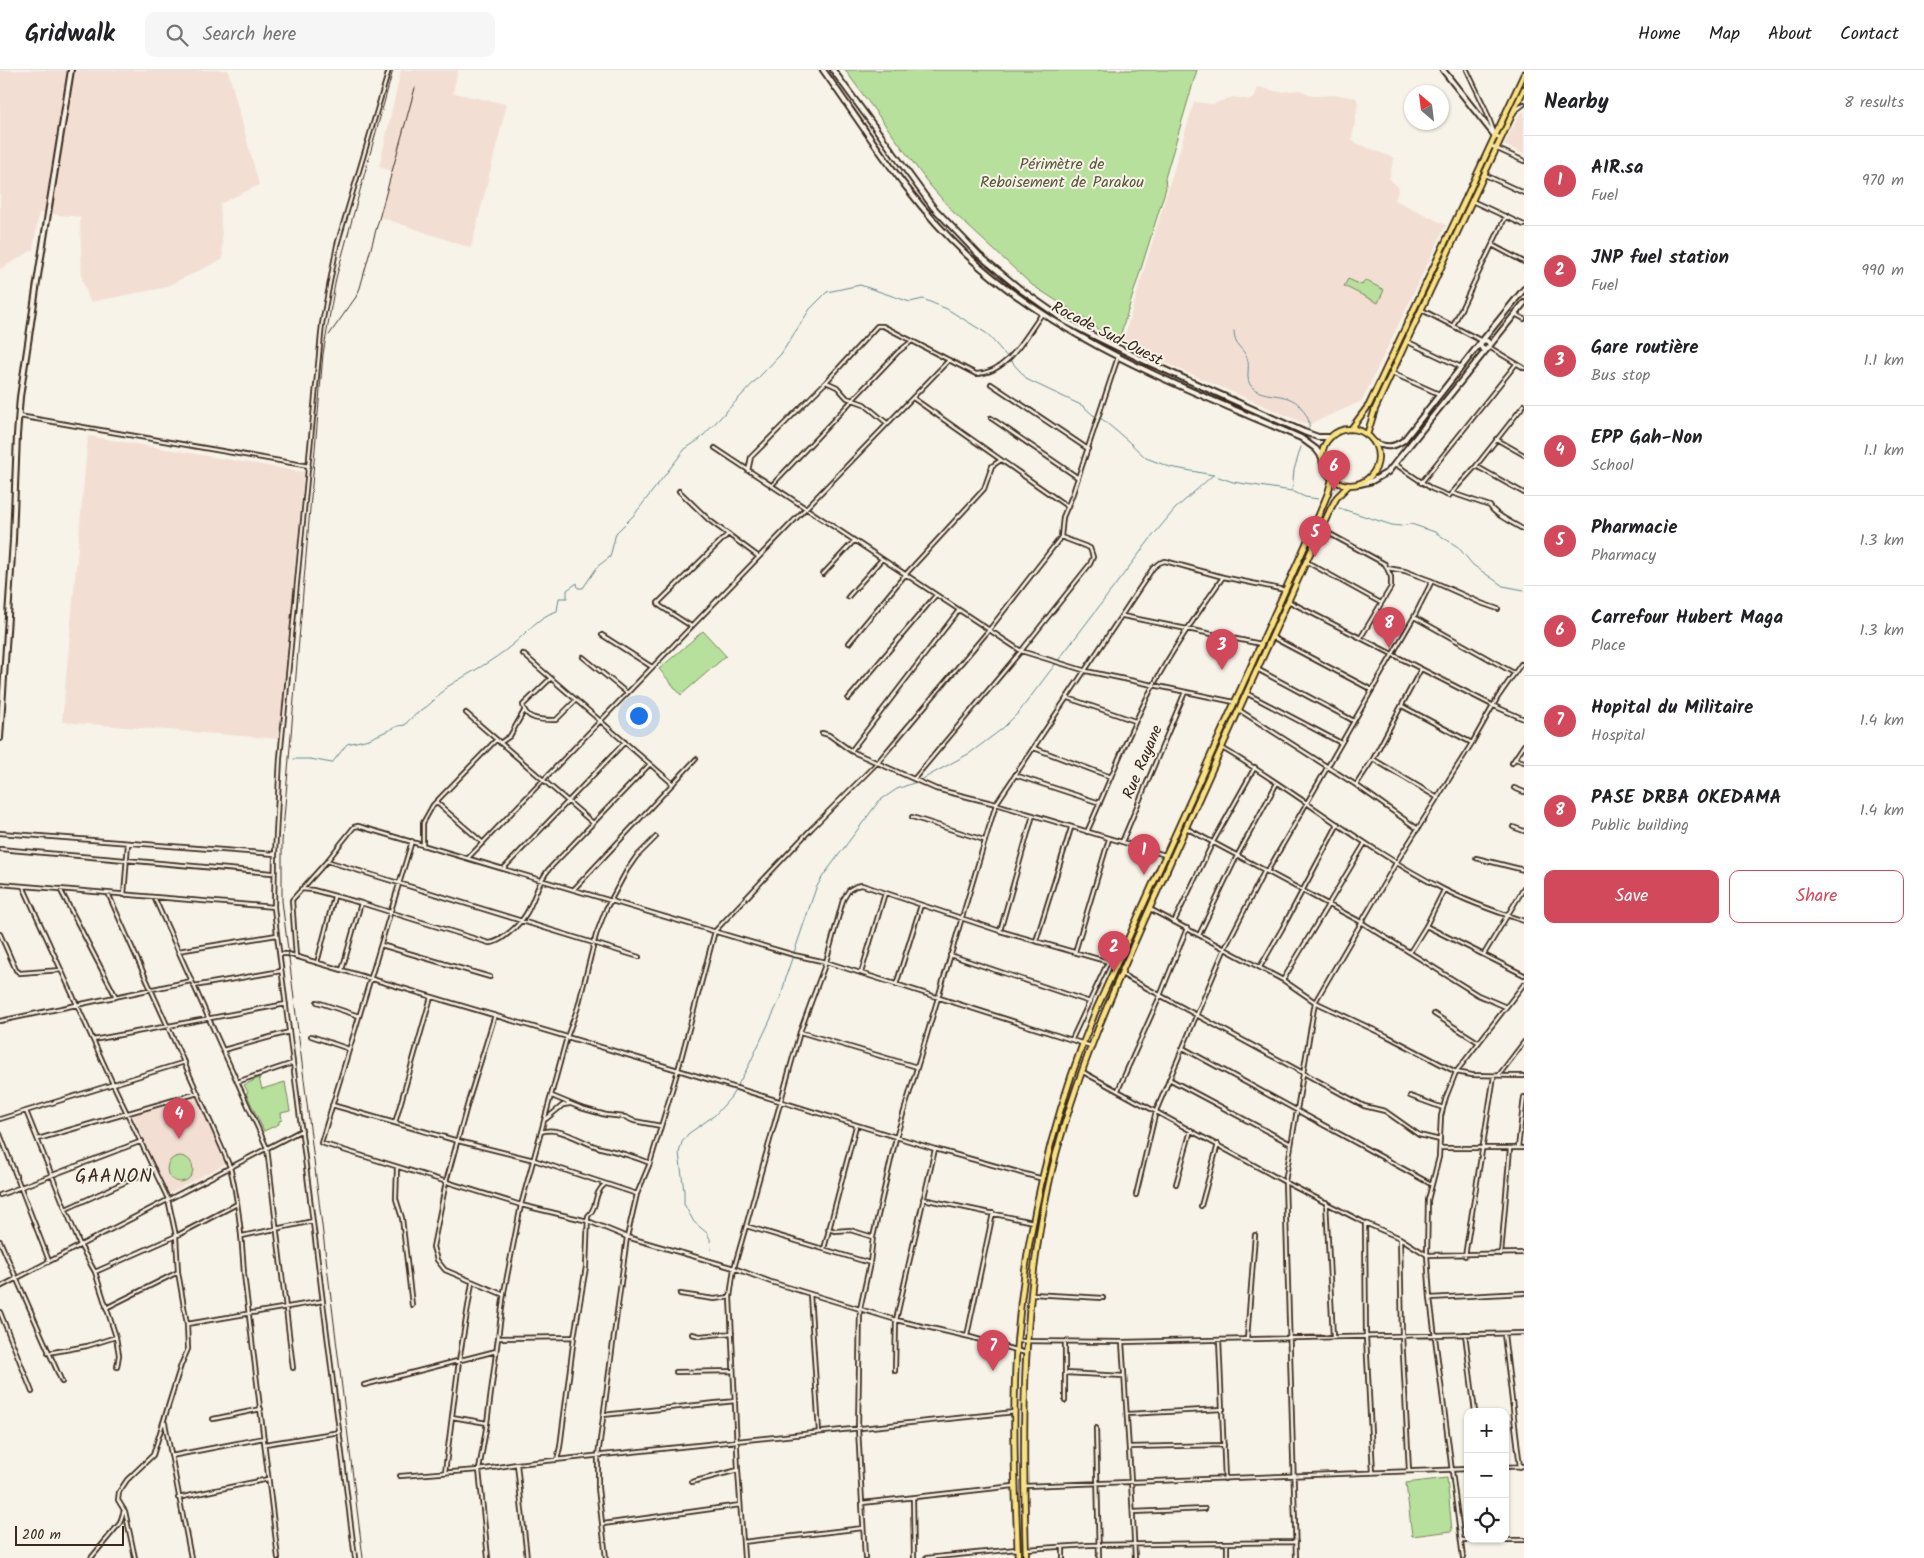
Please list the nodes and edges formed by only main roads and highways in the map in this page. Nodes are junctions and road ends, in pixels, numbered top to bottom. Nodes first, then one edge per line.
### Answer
1 (71, 70) edge
2 (823, 70) edge
3 (833, 70) edge
4 (1443, 70) edge
5 (1524, 74) edge
6 (1524, 89) edge
7 (1495, 136) junction
8 (1500, 138) junction
9 (1524, 289) edge
10 (1524, 303) edge
11 (1482, 341) junction
12 (1489, 347) junction
13 (1351, 429) junction
14 (1367, 435) junction
15 (1330, 436) junction
16 (1374, 442) junction
17 (1321, 456) junction
18 (1332, 479) junction
19 (1360, 484) junction
20 (1348, 486) junction
21 (0, 738) edge
22 (1018, 1558) edge
23 (1026, 1558) edge

1 - 21 main road
2 - 17 main road, Rocade Sud-Ouest
3 - 15 main road, Rocade Sud-Ouest
4 - 7 main road
5 - 7 main road
6 - 8 main road
7 - 8 main road
7 - 13 main road
8 - 14 main road
9 - 11 main road
10 - 12 main road
11 - 12 main road
11 - 12 main road
11 - 16 main road
12 - 19 main road
13 - 14 main road
13 - 15 main road
14 - 16 main road
15 - 17 main road
16 - 19 main road
17 - 18 main road
18 - 20 main road
18 - 22 main road
19 - 20 main road
20 - 23 main road

